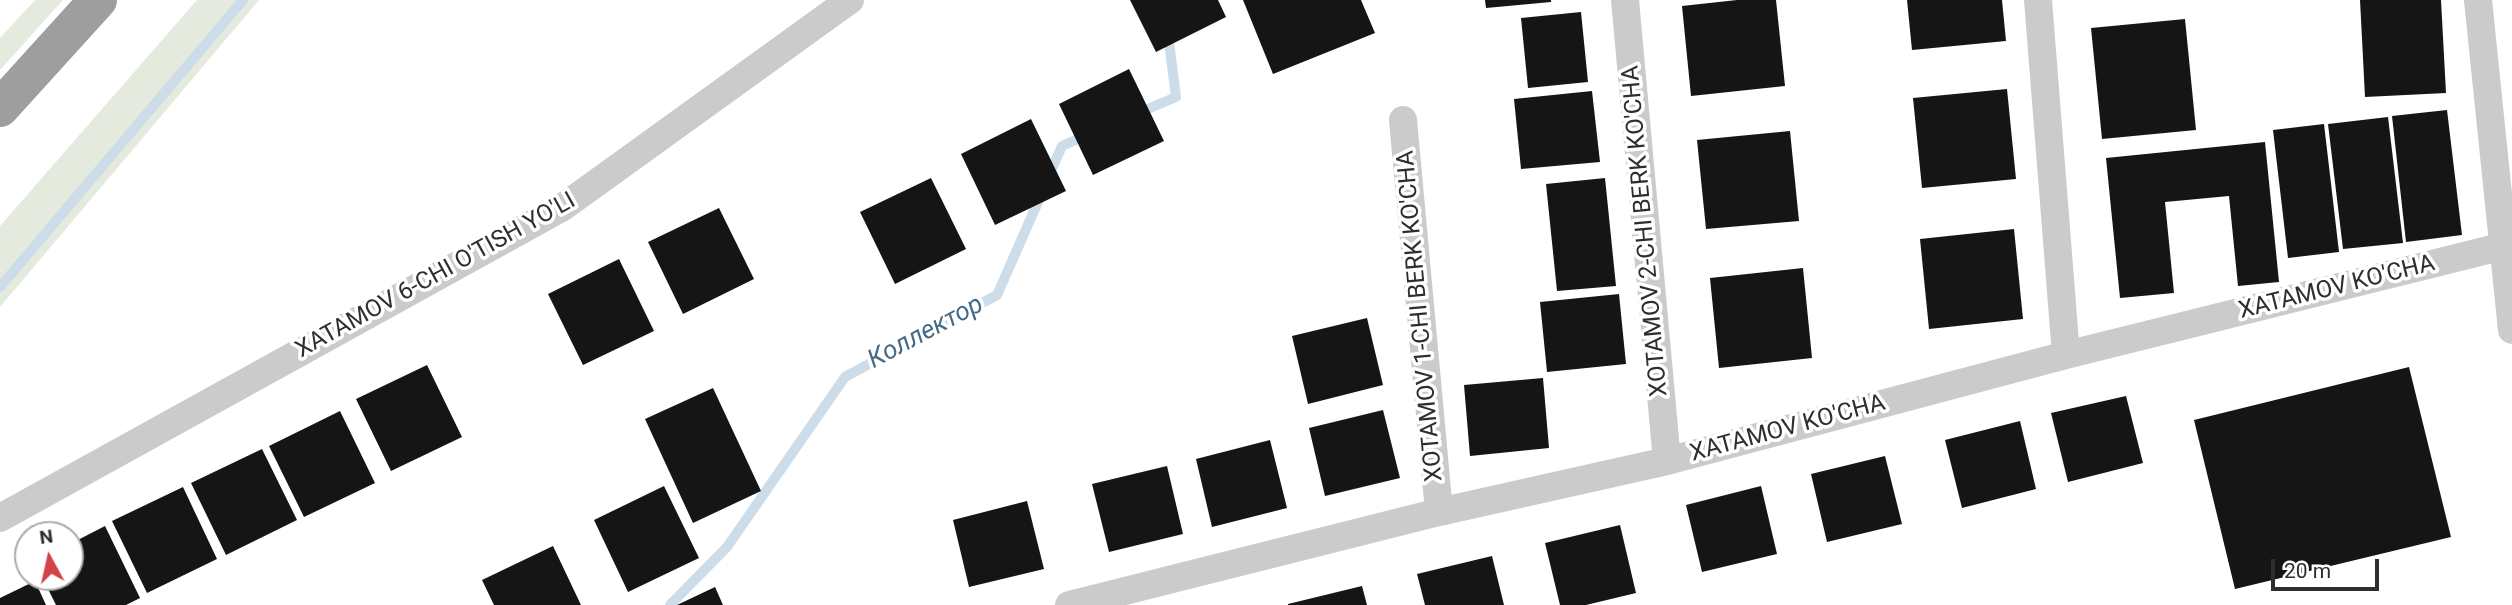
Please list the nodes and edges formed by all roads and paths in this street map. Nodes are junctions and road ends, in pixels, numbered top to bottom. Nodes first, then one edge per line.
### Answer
1 (98, 0) edge
2 (850, 0) edge
3 (1625, 0) edge
4 (2038, 0) edge
5 (2479, 0) edge
6 (0, 108) edge
7 (1403, 120) dead end
8 (2504, 246) junction
9 (2512, 328) edge
10 (2066, 355) junction
11 (1667, 461) junction
12 (1439, 512) junction
13 (0, 518) edge
14 (1069, 605) edge

1 - 6 highway
2 - 13 street, XATAMOV 6-CHI O'TISH YO'LI
3 - 11 street, XOTAMOV 2-CHI BERK KO'CHA
4 - 10 street
5 - 8 street
7 - 12 street, XOTAMOV 1-CHI BERK KO'CHA
8 - 9 street
8 - 10 street, XATAMOV KO'CHA
10 - 11 street, XATAMOV KO'CHA
11 - 12 street, XATAMOV KO'CHA
12 - 14 street, XATAMOV KO'CHA

